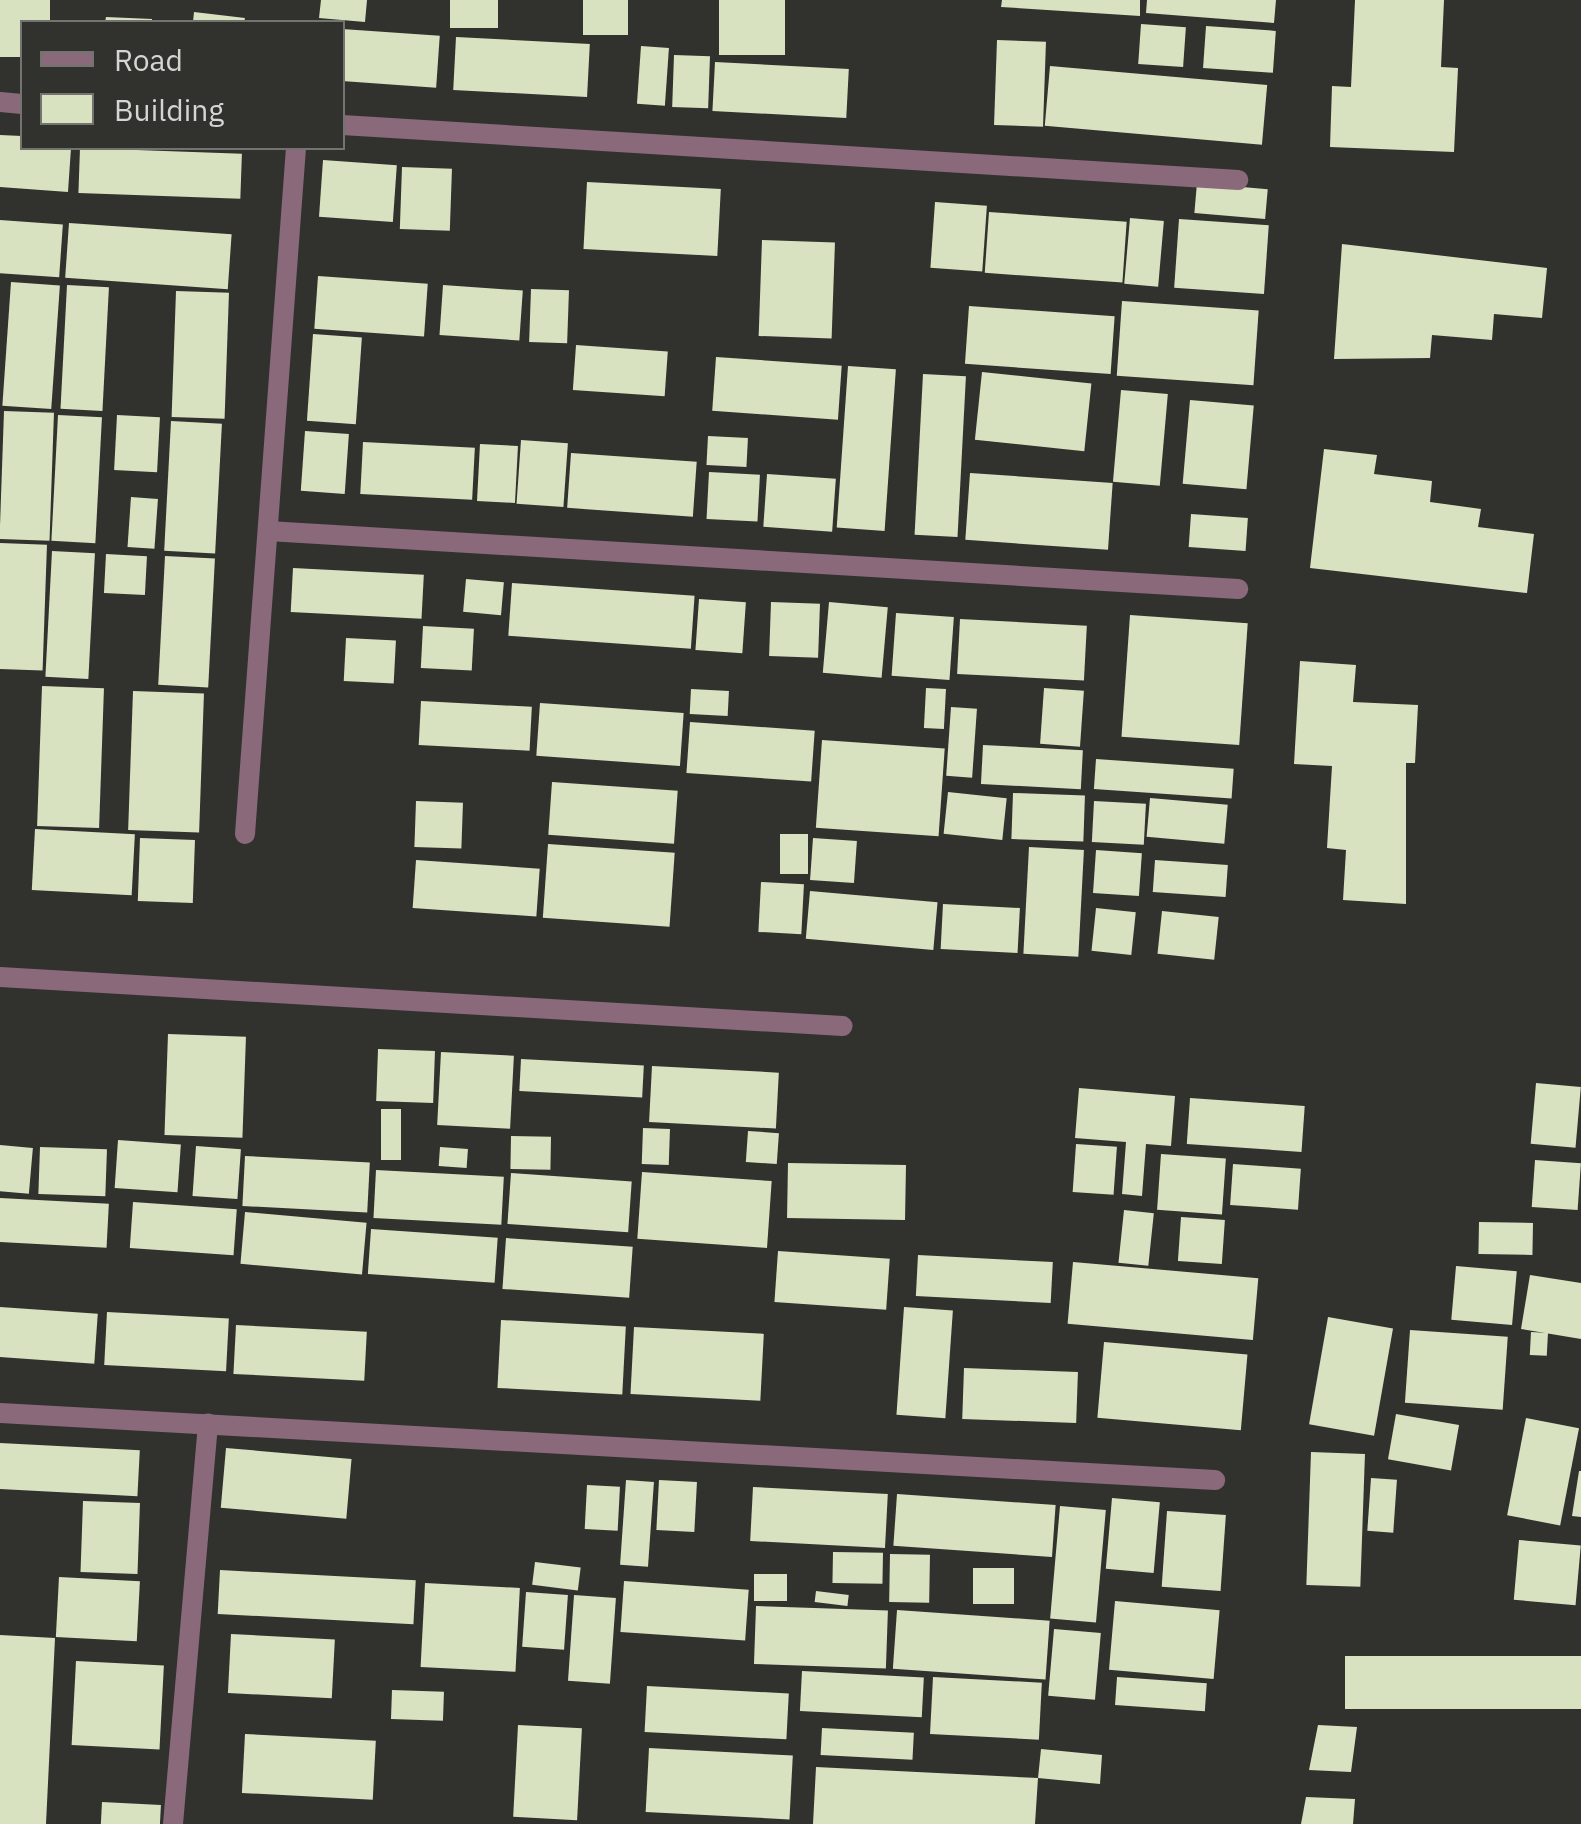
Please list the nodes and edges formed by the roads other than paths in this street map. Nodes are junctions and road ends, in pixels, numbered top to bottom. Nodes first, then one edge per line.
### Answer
1 (345, 125) edge
2 (296, 150) edge
3 (1238, 180) dead end
4 (268, 531) junction
5 (1238, 589) dead end
6 (245, 834) dead end
7 (0, 977) edge
8 (843, 1026) dead end
9 (0, 1413) edge
10 (208, 1424) junction
11 (1215, 1480) dead end
12 (173, 1824) edge

1 - 3 street
2 - 4 street
4 - 5 street
4 - 6 street
7 - 8 street
9 - 10 street
10 - 11 street
10 - 12 street

